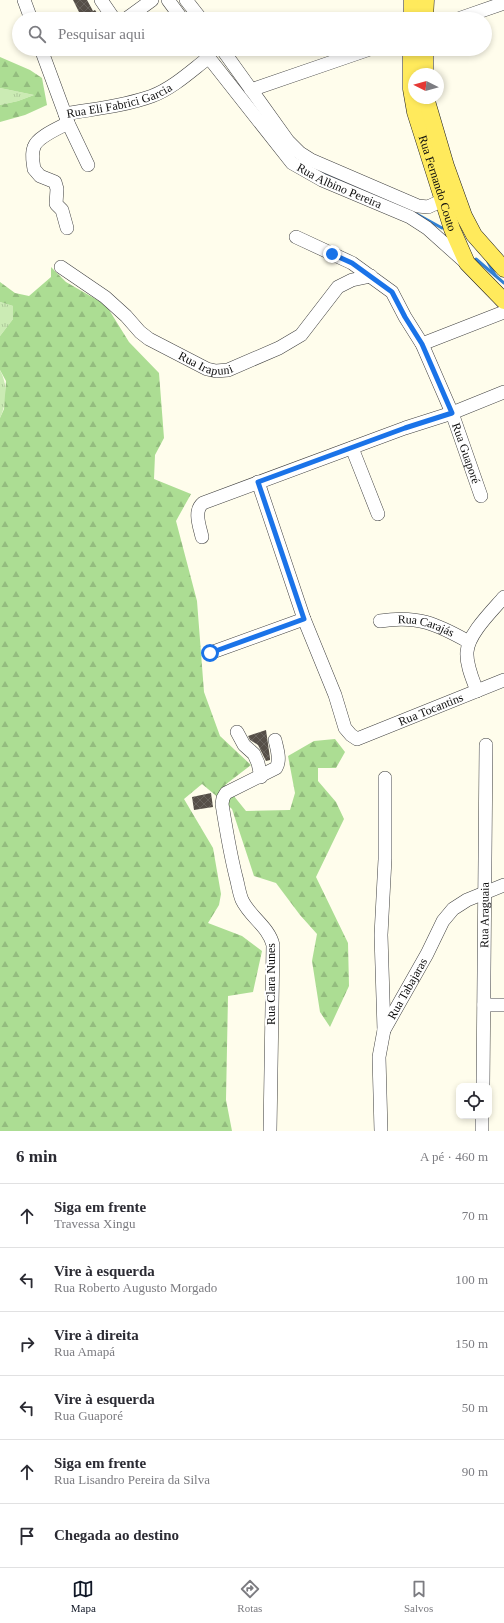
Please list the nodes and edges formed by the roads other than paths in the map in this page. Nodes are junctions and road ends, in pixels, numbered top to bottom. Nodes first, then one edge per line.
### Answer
1 (24, 0) edge
2 (101, 0) edge
3 (152, 0) edge
4 (168, 0) edge
5 (186, 0) edge
6 (412, 0) edge
7 (426, 0) edge
8 (504, 3) edge
9 (28, 12) edge
10 (109, 12) edge
11 (136, 12) edge
12 (177, 12) edge
13 (195, 12) edge
14 (412, 12) edge
15 (425, 12) edge
16 (478, 12) edge
17 (44, 56) edge
18 (203, 56) edge
19 (210, 56) edge
20 (227, 56) edge
21 (350, 56) edge
22 (411, 56) edge
23 (425, 56) edge
24 (424, 68) edge
25 (251, 90) junction
26 (428, 104) edge
27 (66, 119) junction
28 (88, 165) dead end
29 (443, 200) junction
30 (67, 228) dead end
31 (296, 237) dead end
32 (467, 263) junction
33 (62, 267) dead end
34 (504, 269) edge
35 (371, 276) junction
36 (504, 301) edge
37 (504, 312) edge
38 (422, 344) junction
39 (504, 392) edge
40 (452, 413) junction
41 (352, 448) junction
42 (258, 482) junction
43 (481, 496) dead end
44 (378, 514) dead end
45 (202, 537) dead end
46 (504, 597) edge
47 (304, 619) junction
48 (380, 621) dead end
49 (469, 642) junction
50 (210, 653) dead end
51 (504, 680) edge
52 (476, 691) junction
53 (237, 732) dead end
54 (275, 740) dead end
55 (486, 745) dead end
56 (261, 777) junction
57 (385, 778) dead end
58 (504, 885) edge
59 (485, 893) junction
60 (484, 1005) junction
61 (504, 1005) edge
62 (384, 1030) junction
63 (483, 1083) edge
64 (482, 1119) edge
65 (270, 1131) edge
66 (381, 1131) edge
67 (482, 1131) edge

1 - 9 street
2 - 10 street
3 - 11 street
4 - 12 street
5 - 13 street
6 - 14 main road
7 - 15 main road
8 - 16 street
17 - 27 street
18 - 27 street, Rua Eli Fabrici Garcia
19 - 32 street, Rua Albino Pereira
20 - 25 street, Rua Albino Pereira
21 - 25 street
22 - 29 main road, Rua Fernando Couto
23 - 24 main road
25 - 29 street, Rua Albino Pereira
26 - 34 main road, Rua Fernando Couto
27 - 28 street
27 - 30 street, Rua Eli Fabrici Garcia
29 - 32 main road, Rua Fernando Couto
31 - 35 street, Rua Guaporé
32 - 36 main road, Rua Fernando Couto
33 - 35 street, Rua Irapuni
35 - 38 street, Rua Guaporé
37 - 38 street
38 - 40 street, Rua Guaporé
39 - 40 street
40 - 41 street
40 - 43 street, Rua Guaporé
41 - 42 street
41 - 44 street
42 - 45 street
42 - 47 street
46 - 49 street
47 - 50 street
47 - 52 street, Rua Tocantins
48 - 49 street, Rua Carajás
49 - 52 street
51 - 52 street, Rua Tocantins
53 - 56 street
54 - 56 street, Rua Clara Nunes
55 - 59 street, Rua Araguaia
56 - 65 street, Rua Clara Nunes
57 - 62 street
58 - 59 street, Rua Tabajaras
59 - 60 street, Rua Araguaia
59 - 62 street, Rua Tabajaras
60 - 61 street
60 - 63 street, Rua Araguaia
62 - 66 street, Rua Tabajaras
64 - 67 street

